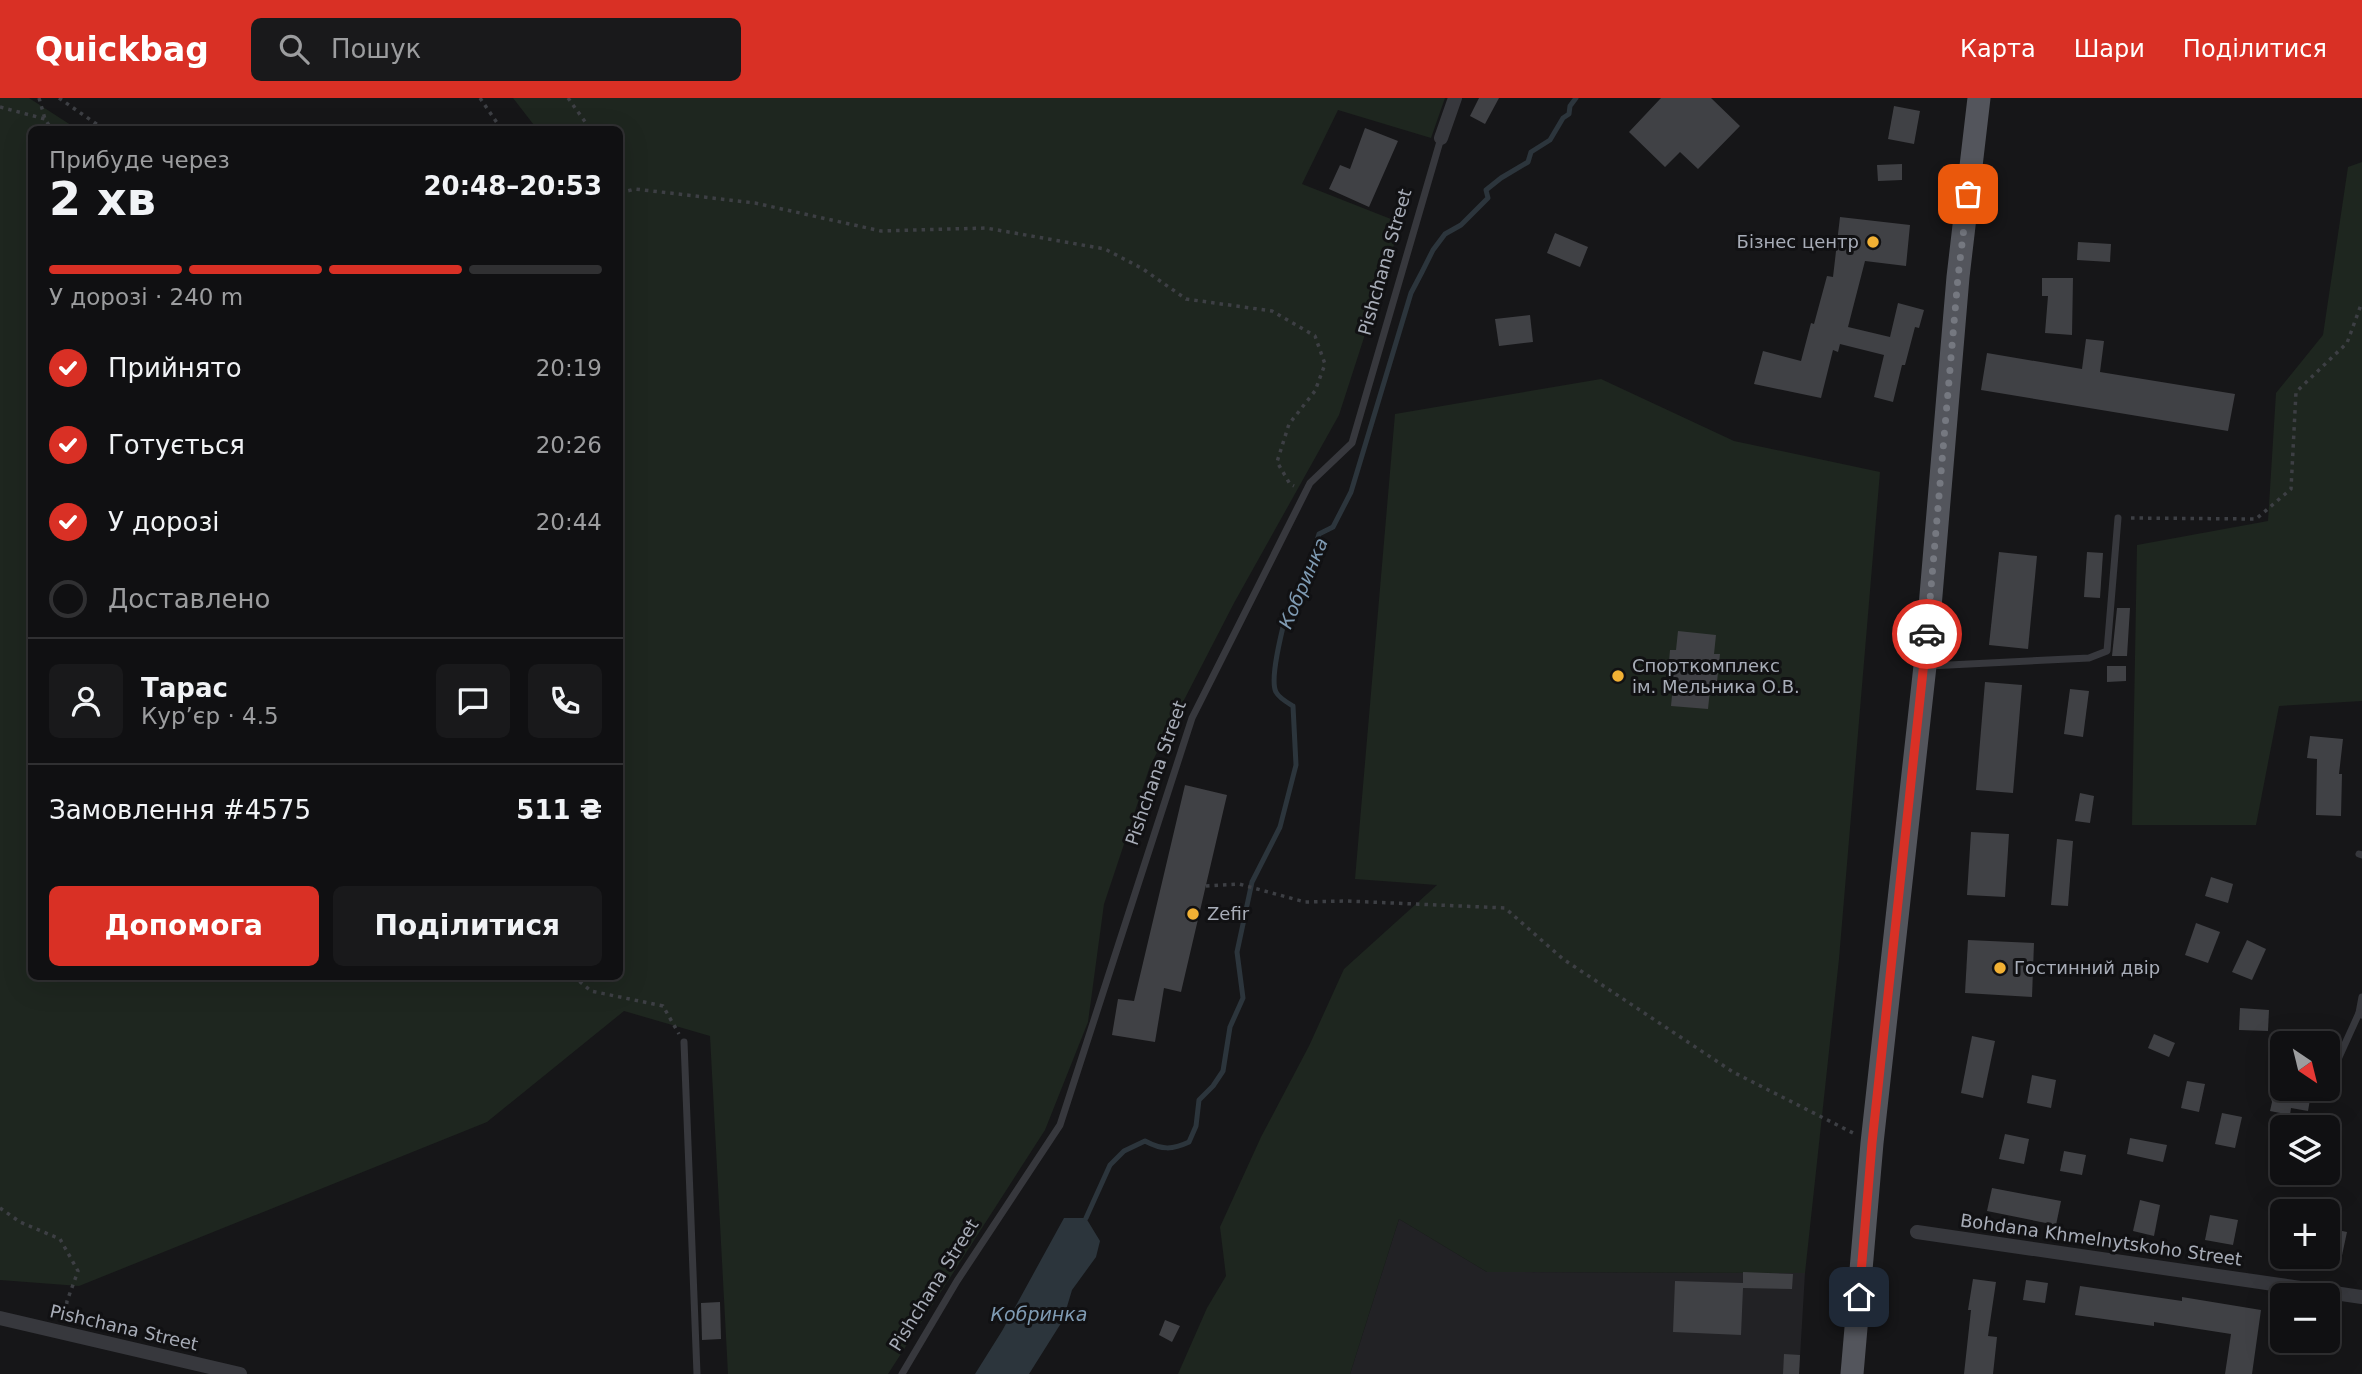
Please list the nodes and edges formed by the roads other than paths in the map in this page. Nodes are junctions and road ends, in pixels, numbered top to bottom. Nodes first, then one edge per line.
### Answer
1 (1455, 98) edge
2 (1979, 98) edge
3 (1441, 138) joint
4 (2118, 518) road end
5 (1924, 666) junction
6 (2362, 998) edge
7 (2360, 1014) edge
8 (684, 1042) road end
9 (2340, 1056) edge
10 (1917, 1232) dead end
11 (2362, 1297) edge
12 (0, 1319) edge
13 (240, 1374) edge
14 (697, 1374) edge
15 (902, 1374) edge
16 (1852, 1374) edge

1 - 3 street
2 - 5 main road
3 - 15 lane, Pishchana Street
4 - 5 lane
5 - 16 main road
6 - 7 lane
7 - 9 lane
8 - 14 lane
10 - 11 street, Bohdana Khmelnytskoho Street
12 - 13 street, Pishchana Street

